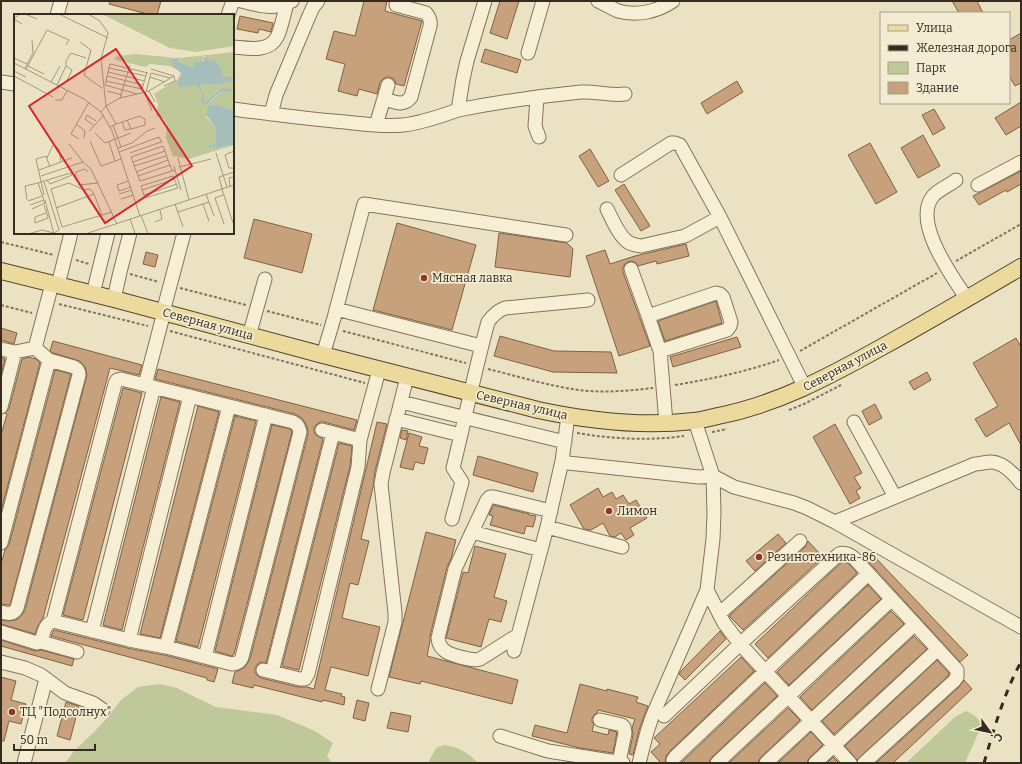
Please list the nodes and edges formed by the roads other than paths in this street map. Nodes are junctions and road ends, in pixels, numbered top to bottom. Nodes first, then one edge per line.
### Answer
1 (233, 1) edge
2 (241, 1) edge
3 (318, 1) edge
4 (485, 1) edge
5 (543, 1) edge
6 (598, 1) edge
7 (673, 1) edge
8 (290, 3) edge
9 (396, 5) dead end
10 (228, 14) edge
11 (234, 46) edge
12 (528, 53) dead end
13 (1, 82) edge
14 (14, 84) edge
15 (388, 85) dead end
16 (624, 94) dead end
17 (537, 98) junction
18 (384, 99) junction
19 (234, 109) edge
20 (458, 110) junction
21 (271, 114) junction
22 (376, 125) junction
23 (539, 137) dead end
24 (1021, 162) edge
25 (621, 175) dead end
26 (956, 180) dead end
27 (978, 185) dead end
28 (607, 209) dead end
29 (720, 217) junction
30 (71, 234) edge
31 (108, 234) edge
32 (130, 234) edge
33 (184, 234) edge
34 (566, 234) dead end
35 (1021, 267) edge
36 (631, 269) dead end
37 (1, 271) edge
38 (265, 279) dead end
39 (55, 284) junction
40 (93, 294) junction
41 (114, 299) junction
42 (967, 299) junction
43 (588, 300) dead end
44 (336, 309) junction
45 (163, 312) junction
46 (648, 316) junction
47 (249, 336) junction
48 (481, 346) junction
49 (35, 348) junction
50 (1, 349) edge
51 (15, 352) junction
52 (660, 352) junction
53 (323, 355) junction
54 (49, 360) junction
55 (380, 370) junction
56 (407, 377) junction
57 (150, 386) junction
58 (805, 388) junction
59 (470, 393) junction
60 (190, 396) junction
61 (401, 402) junction
62 (229, 406) junction
63 (1, 407) edge
64 (266, 415) junction
65 (465, 418) junction
66 (396, 419) junction
67 (854, 422) dead end
68 (666, 423) junction
69 (697, 428) junction
70 (567, 430) junction
71 (461, 435) junction
72 (360, 440) junction
73 (562, 461) junction
74 (712, 476) junction
75 (1021, 483) edge
76 (895, 497) junction
77 (551, 511) junction
78 (452, 519) dead end
79 (835, 522) junction
80 (547, 527) junction
81 (472, 532) junction
82 (800, 541) dead end
83 (1, 543) edge
84 (622, 548) dead end
85 (541, 550) junction
86 (868, 574) junction
87 (707, 590) junction
88 (892, 599) junction
89 (1, 612) edge
90 (719, 614) junction
91 (53, 621) junction
92 (915, 624) junction
93 (1021, 627) edge
94 (92, 631) junction
95 (1, 632) edge
96 (518, 635) junction
97 (129, 640) junction
98 (41, 642) junction
99 (740, 644) junction
100 (166, 647) junction
101 (938, 648) junction
102 (514, 651) dead end
103 (77, 652) dead end
104 (205, 657) junction
105 (1, 662) edge
106 (765, 671) junction
107 (46, 679) junction
108 (378, 689) dead end
109 (788, 696) junction
110 (103, 710) dead end
111 (664, 716) dead end
112 (600, 720) dead end
113 (811, 721) junction
114 (500, 736) dead end
115 (834, 746) junction
116 (24, 763) edge
117 (621, 763) edge
118 (639, 763) edge
119 (673, 763) edge
120 (717, 763) edge
121 (766, 763) edge
122 (815, 763) edge
123 (850, 763) edge
124 (864, 763) edge

1 - 10 lane
2 - 8 lane
3 - 21 lane
4 - 20 lane
5 - 12 lane
6 - 7 lane
8 - 11 lane
9 - 18 lane
13 - 14 lane
15 - 18 lane
16 - 17 lane
17 - 20 lane
17 - 23 lane
18 - 22 lane
19 - 21 lane
20 - 22 lane
21 - 22 lane
24 - 27 lane
25 - 29 lane
26 - 42 lane
28 - 29 lane
29 - 58 lane
30 - 39 lane
31 - 40 lane
32 - 41 lane
33 - 45 lane
34 - 44 lane
35 - 42 main road, Северная улица
36 - 46 lane
37 - 39 main road, Северная улица
38 - 47 lane
39 - 40 main road, Северная улица
39 - 49 lane
40 - 41 main road, Северная улица
41 - 45 main road, Северная улица
42 - 58 main road, Северная улица
43 - 48 lane
44 - 48 lane
44 - 53 lane
45 - 47 main road, Северная улица
45 - 57 lane
46 - 52 lane
46 - 52 lane
47 - 53 main road, Северная улица
48 - 59 lane
49 - 51 lane
49 - 54 lane
50 - 51 lane
51 - 63 lane
52 - 68 lane
53 - 55 main road, Северная улица
54 - 83 lane
54 - 89 lane
55 - 56 main road, Северная улица
55 - 72 lane
56 - 59 main road, Северная улица
56 - 61 lane
57 - 60 lane
57 - 91 lane
57 - 94 lane
58 - 69 main road, Северная улица
59 - 65 lane
59 - 70 main road, Северная улица
60 - 62 lane
60 - 97 lane
61 - 65 lane
61 - 66 lane
62 - 64 lane
62 - 100 lane
64 - 104 lane
64 - 104 lane
65 - 70 lane
65 - 71 lane
66 - 71 lane
66 - 108 lane
67 - 76 lane
68 - 69 main road, Северная улица
68 - 70 main road, Северная улица
69 - 74 lane
70 - 73 lane
71 - 78 lane
72 - 72 lane
73 - 74 lane
73 - 77 lane
74 - 79 lane
74 - 87 lane
75 - 76 lane
76 - 79 lane
77 - 80 lane
77 - 81 lane
79 - 93 lane
80 - 84 lane
80 - 85 lane
81 - 85 lane
81 - 96 lane
82 - 90 lane
85 - 96 lane
86 - 88 lane
86 - 99 lane
86 - 106 lane
87 - 90 lane
87 - 118 lane
88 - 92 lane
88 - 109 lane
90 - 99 lane
91 - 94 lane
91 - 98 lane
92 - 101 lane
92 - 113 lane
94 - 97 lane
95 - 98 lane
96 - 102 lane
97 - 100 lane
98 - 103 lane
99 - 106 lane
99 - 111 lane
100 - 104 lane
101 - 115 lane
101 - 124 lane
105 - 107 lane
106 - 109 lane
106 - 119 lane
107 - 110 lane
107 - 116 lane
109 - 113 lane
109 - 120 lane
112 - 117 lane
113 - 115 lane
113 - 121 lane
114 - 117 lane
115 - 122 lane
115 - 123 lane

